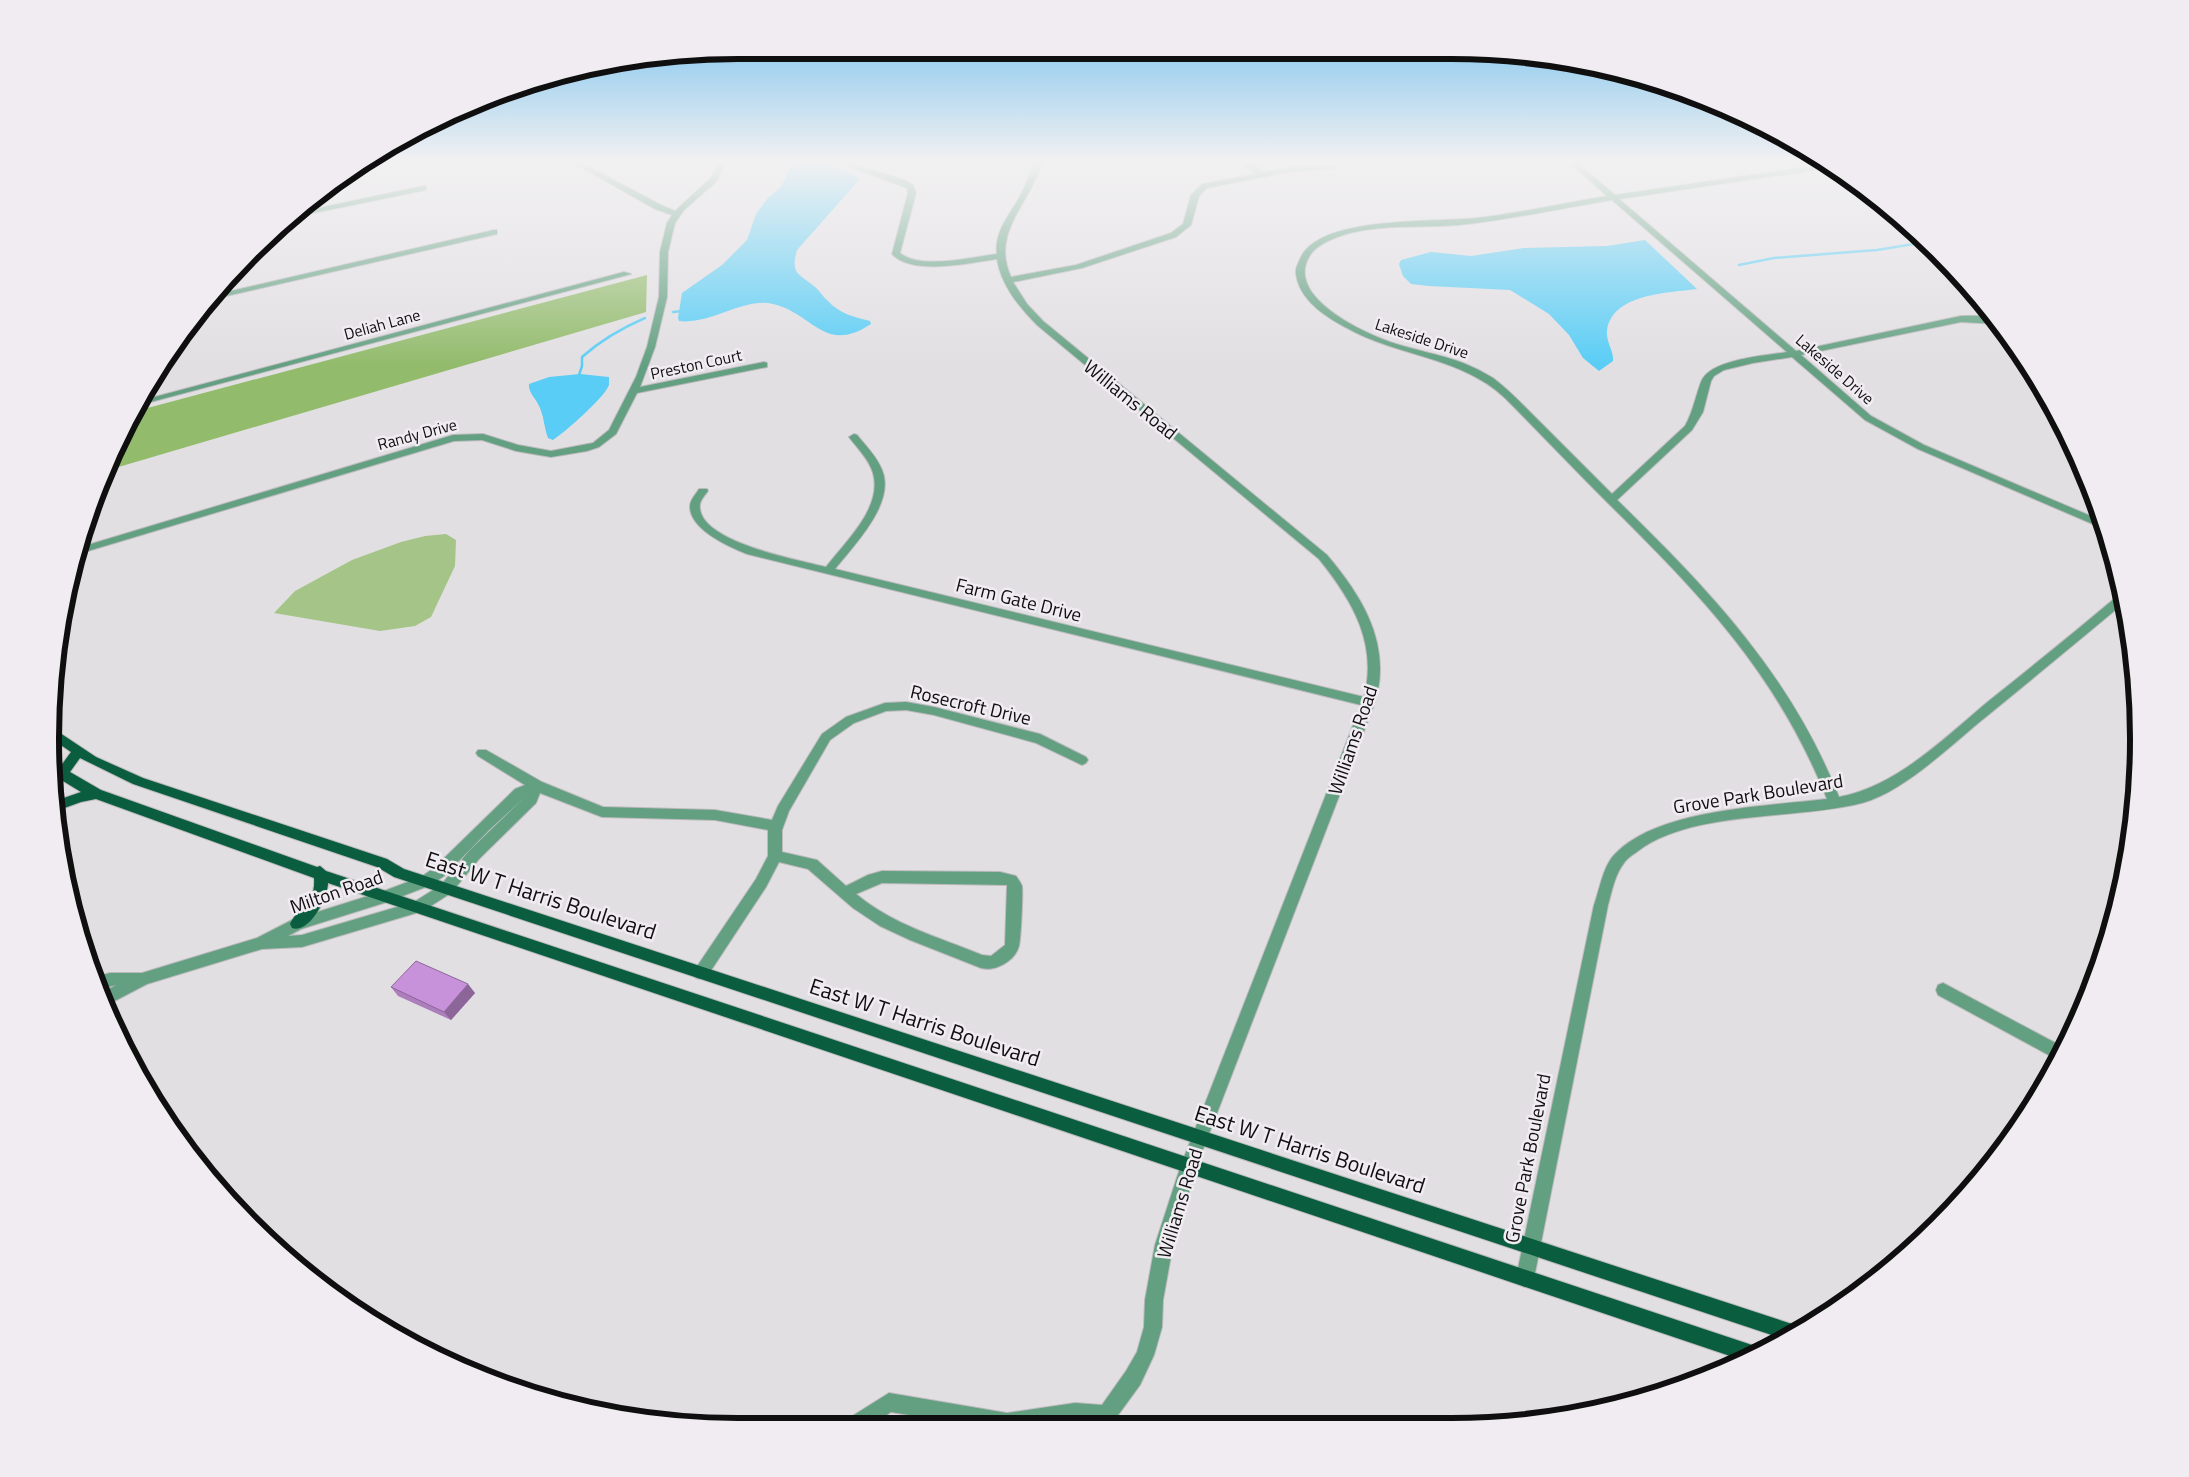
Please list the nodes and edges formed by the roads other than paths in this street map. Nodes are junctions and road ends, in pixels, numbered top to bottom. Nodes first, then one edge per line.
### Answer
1 (670, 229) edge
2 (902, 229) edge
3 (1005, 229) edge
4 (1181, 229) edge
5 (1367, 229) edge
6 (1650, 229) edge
7 (494, 232) dead end
8 (1001, 256) junction
9 (627, 274) dead end
10 (1009, 280) junction
11 (223, 295) edge
12 (1986, 320) edge
13 (1794, 354) junction
14 (764, 365) dead end
15 (635, 392) junction
16 (149, 401) edge
17 (854, 437) dead end
18 (703, 491) dead end
19 (1611, 500) junction
20 (2095, 522) edge
21 (86, 549) edge
22 (828, 570) junction
23 (2116, 603) edge
24 (1368, 702) junction
25 (59, 738) edge
26 (78, 752) junction
27 (482, 753) dead end
28 (1082, 760) dead end
29 (60, 773) edge
30 (60, 776) edge
31 (537, 786) junction
32 (96, 794) junction
33 (1835, 803) junction
34 (62, 804) edge
35 (777, 826) junction
36 (775, 856) junction
37 (320, 872) junction
38 (426, 881) junction
39 (446, 889) junction
40 (845, 893) junction
41 (387, 896) junction
42 (418, 907) junction
43 (297, 924) junction
44 (261, 943) junction
45 (701, 973) junction
46 (143, 979) junction
47 (104, 981) edge
48 (1943, 990) dead end
49 (109, 996) edge
50 (2054, 1050) edge
51 (1199, 1138) junction
52 (1189, 1166) junction
53 (1531, 1247) junction
54 (1525, 1278) junction
55 (1784, 1330) edge
56 (1744, 1351) edge
57 (866, 1418) edge
58 (983, 1418) edge
59 (1034, 1418) edge
60 (1096, 1418) edge
61 (1109, 1418) edge

1 - 15 street, Randy Drive
2 - 8 street
3 - 8 street, Williams Road
4 - 10 street
5 - 19 street, Lakeside Drive
6 - 13 street, Lakeside Drive
7 - 11 street
8 - 10 street, Williams Road
9 - 16 street, Deliah Lane
10 - 24 street, Williams Road
12 - 13 street
13 - 19 street
13 - 20 street, Lakeside Drive
14 - 15 street, Preston Court
15 - 21 street, Randy Drive
17 - 22 street
18 - 22 street, Farm Gate Drive
19 - 33 street, Lakeside Drive
22 - 24 street, Farm Gate Drive
23 - 33 street, Grove Park Boulevard
24 - 51 street, Williams Road
25 - 26 main road, East W T Harris Boulevard
26 - 29 main road
26 - 38 main road, East W T Harris Boulevard
27 - 31 street
28 - 35 street, Rosecroft Drive
30 - 32 main road
31 - 35 street
31 - 38 street, Milton Road
31 - 39 street, Milton Road
32 - 34 main road
32 - 37 main road
33 - 53 street, Grove Park Boulevard
35 - 36 street, Rosecroft Drive
36 - 40 street
36 - 45 street, Rosecroft Drive
37 - 41 main road
37 - 43 main road
38 - 39 main road, East W T Harris Boulevard
38 - 41 street, Milton Road
39 - 42 street, Milton Road
39 - 45 main road, East W T Harris Boulevard
40 - 40 street
41 - 42 main road
41 - 43 street, Milton Road
42 - 44 street, Milton Road
42 - 52 main road
43 - 44 street, Milton Road
44 - 46 street, Milton Road
45 - 51 main road, East W T Harris Boulevard
46 - 47 street, Milton Road
46 - 49 street, Milton Road
48 - 50 street
51 - 52 street, Williams Road
51 - 53 main road, East W T Harris Boulevard
52 - 54 main road
52 - 61 street, Williams Road
53 - 54 street, Grove Park Boulevard
53 - 55 main road, East W T Harris Boulevard
54 - 56 main road
57 - 58 street, Williams Road
59 - 60 street, Williams Road

